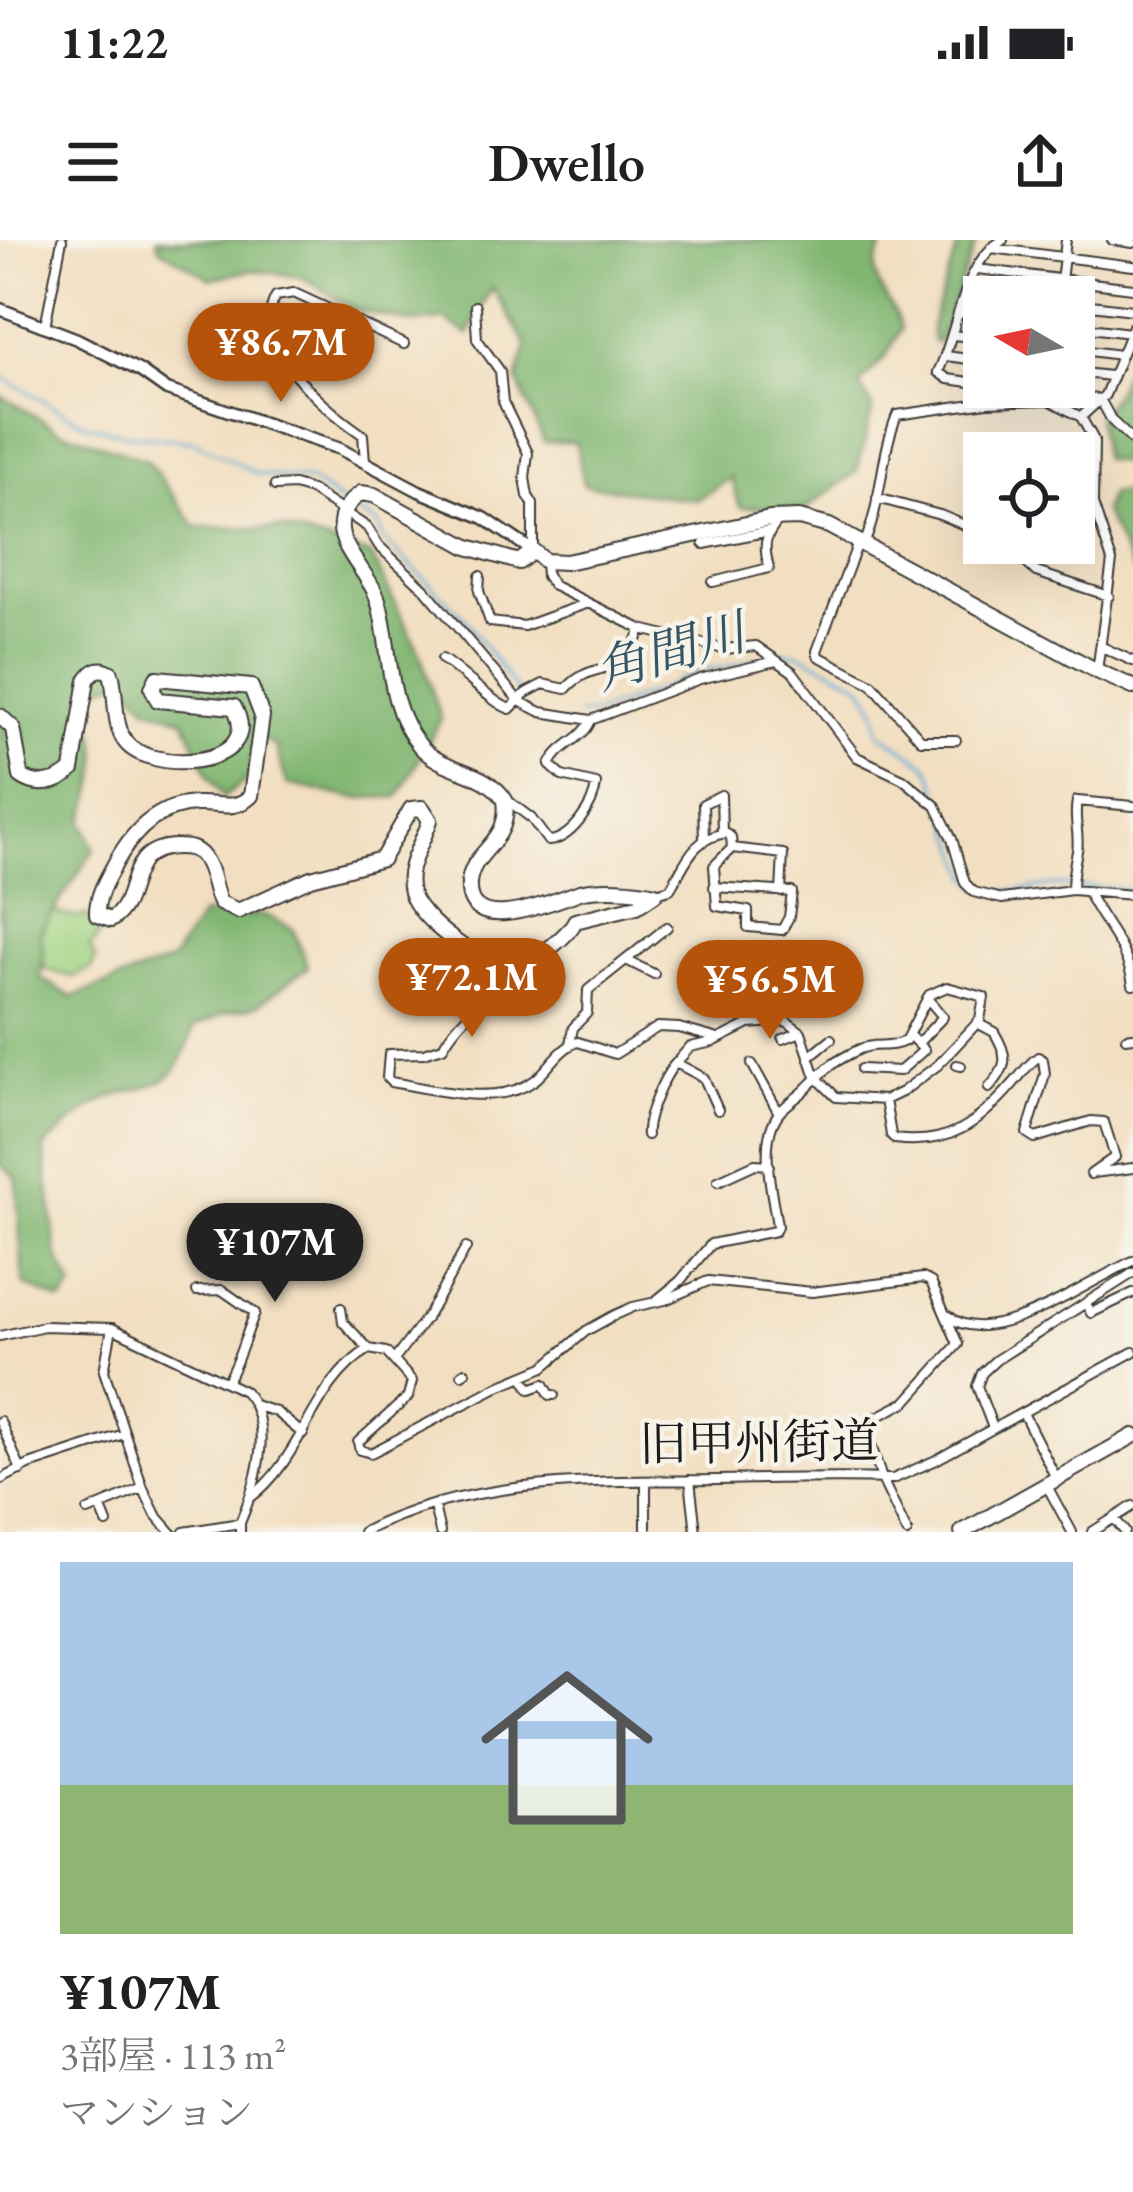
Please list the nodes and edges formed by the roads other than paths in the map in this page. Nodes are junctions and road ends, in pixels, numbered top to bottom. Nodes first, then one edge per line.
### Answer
1 (62, 240) edge
2 (1004, 240) edge
3 (1066, 240) edge
4 (1112, 240) edge
5 (1133, 242) edge
6 (989, 244) edge
7 (1064, 256) junction
8 (1133, 266) edge
9 (976, 268) junction
10 (973, 276) edge
11 (1038, 276) edge
12 (1061, 276) edge
13 (1095, 283) edge
14 (1133, 288) edge
15 (1095, 305) edge
16 (475, 306) dead end
17 (963, 306) edge
18 (0, 309) edge
19 (1133, 310) edge
20 (961, 313) joint
21 (45, 326) junction
22 (1095, 327) edge
23 (1131, 329) edge
24 (954, 335) junction
25 (963, 336) edge
26 (404, 344) dead end
27 (1095, 352) edge
28 (1120, 355) junction
29 (946, 356) junction
30 (963, 358) edge
31 (1095, 374) edge
32 (1110, 376) junction
33 (963, 380) edge
34 (1095, 398) edge
35 (1100, 399) junction
36 (963, 405) edge
37 (1070, 408) edge
38 (1082, 417) junction
39 (1133, 440) edge
40 (365, 463) junction
41 (275, 486) dead end
42 (877, 498) junction
43 (347, 507) junction
44 (963, 524) edge
45 (775, 525) junction
46 (704, 544) dead end
47 (864, 544) junction
48 (539, 556) junction
49 (1027, 564) edge
50 (480, 576) dead end
51 (713, 582) dead end
52 (1109, 596) junction
53 (589, 603) junction
54 (641, 629) junction
55 (1102, 646) junction
56 (772, 657) junction
57 (442, 659) dead end
58 (1133, 661) edge
59 (1097, 671) junction
60 (1133, 687) edge
61 (521, 699) junction
62 (0, 716) edge
63 (591, 720) junction
64 (956, 740) dead end
65 (505, 800) junction
66 (1133, 806) edge
67 (722, 832) junction
68 (704, 840) junction
69 (732, 848) junction
70 (714, 886) junction
71 (1072, 886) junction
72 (1087, 891) junction
73 (781, 892) junction
74 (655, 894) junction
75 (1133, 896) edge
76 (561, 902) junction
77 (575, 921) junction
78 (667, 926) dead end
79 (1131, 957) edge
80 (628, 961) junction
81 (507, 967) junction
82 (654, 974) dead end
83 (1133, 986) edge
84 (924, 998) junction
85 (760, 1021) junction
86 (977, 1023) junction
87 (801, 1032) junction
88 (766, 1036) dead end
89 (716, 1038) junction
90 (783, 1039) dead end
91 (831, 1039) dead end
92 (914, 1039) junction
93 (570, 1044) junction
94 (812, 1055) junction
95 (676, 1063) junction
96 (752, 1064) dead end
97 (861, 1069) dead end
98 (816, 1077) junction
99 (989, 1088) dead end
100 (885, 1100) junction
101 (718, 1111) dead end
102 (779, 1113) junction
103 (647, 1135) dead end
104 (769, 1165) junction
105 (1133, 1168) edge
106 (718, 1180) dead end
107 (466, 1248) dead end
108 (1133, 1261) edge
109 (1133, 1273) edge
110 (197, 1292) dead end
111 (1133, 1293) edge
112 (656, 1300) junction
113 (1086, 1304) junction
114 (341, 1308) dead end
115 (945, 1313) junction
116 (112, 1328) junction
117 (0, 1336) edge
118 (369, 1349) junction
119 (1133, 1352) edge
120 (394, 1360) junction
121 (523, 1377) junction
122 (227, 1381) junction
123 (554, 1395) dead end
124 (254, 1405) junction
125 (1023, 1413) junction
126 (0, 1421) edge
127 (994, 1428) junction
128 (303, 1433) junction
129 (124, 1434) junction
130 (1133, 1436) edge
131 (21, 1470) junction
132 (882, 1479) junction
133 (0, 1480) edge
134 (690, 1480) junction
135 (646, 1481) junction
136 (1052, 1483) junction
137 (143, 1488) junction
138 (250, 1498) junction
139 (100, 1506) junction
140 (434, 1506) junction
141 (1133, 1506) edge
142 (88, 1511) dead end
143 (1114, 1518) junction
144 (107, 1523) dead end
145 (240, 1528) edge
146 (171, 1532) edge
147 (184, 1532) edge
148 (363, 1532) edge
149 (440, 1532) edge
150 (646, 1532) edge
151 (696, 1532) edge
152 (907, 1532) edge
153 (962, 1532) edge
154 (1072, 1532) edge
155 (1092, 1532) edge
156 (1125, 1532) edge

1 - 21 street
2 - 6 street
3 - 7 street
4 - 5 street
6 - 7 street
6 - 9 street
7 - 8 street
7 - 12 street
9 - 10 street
9 - 11 street
13 - 14 street
15 - 19 street
16 - 48 street
17 - 20 street
18 - 21 street
20 - 24 street
21 - 40 street
22 - 23 street
23 - 28 street
24 - 25 street
24 - 29 street
26 - 40 street
27 - 28 street
28 - 32 street
29 - 30 street
29 - 33 street
31 - 32 street
32 - 35 street
34 - 35 street
35 - 38 street
35 - 39 street
36 - 42 street
37 - 38 street
38 - 52 street
40 - 48 street
41 - 43 street
42 - 44 street
42 - 47 street
43 - 48 main road
43 - 61 street
43 - 65 main road
45 - 46 street
45 - 47 main road
45 - 48 main road
45 - 51 street
47 - 59 main road
47 - 64 street
48 - 53 street
49 - 52 street
50 - 53 street
52 - 55 street
53 - 54 street
54 - 56 street
54 - 61 street
55 - 58 street
55 - 59 street
56 - 63 street
56 - 71 street
57 - 61 street
59 - 60 main road
61 - 63 street
62 - 81 main road
63 - 65 street
65 - 76 main road
66 - 71 street
67 - 68 street
67 - 68 street
67 - 69 street
68 - 74 street
69 - 70 street
69 - 73 street
70 - 73 street
70 - 73 street
71 - 72 street
72 - 75 street
72 - 79 street
74 - 76 main road
74 - 77 main road
76 - 77 street
77 - 81 main road
78 - 80 street
79 - 83 street
80 - 82 street
80 - 93 street
81 - 93 street
84 - 86 street
84 - 92 street
84 - 92 street
85 - 87 street
85 - 88 street
85 - 89 street
86 - 99 street
86 - 100 street
87 - 90 street
87 - 94 street
89 - 93 street
89 - 95 street
91 - 94 street
92 - 97 street
92 - 98 street
94 - 98 street
95 - 101 street
95 - 103 street
96 - 102 street
98 - 100 street
98 - 102 street
100 - 105 street
102 - 104 street
104 - 106 street
104 - 112 street
107 - 120 street
108 - 115 street
109 - 113 street
110 - 122 street
111 - 113 street
112 - 115 street
112 - 121 street
113 - 127 street
114 - 118 street
115 - 132 street
116 - 117 street
116 - 122 street
116 - 129 street
118 - 120 street
118 - 128 street
119 - 125 street, 旧甲州街道
120 - 121 street
121 - 123 street
122 - 124 street
124 - 128 street
124 - 138 street
125 - 127 street, 旧甲州街道
125 - 136 street
126 - 131 street
127 - 132 street, 旧甲州街道
128 - 138 street
129 - 131 street
129 - 137 street
130 - 136 main road
131 - 133 street
132 - 134 street, 旧甲州街道
132 - 152 street
134 - 135 street, 旧甲州街道
134 - 151 street
135 - 140 street, 旧甲州街道
135 - 150 street
136 - 153 main road
136 - 154 street
137 - 139 street
137 - 146 street
138 - 145 street
139 - 142 street
139 - 144 street
140 - 148 street, 旧甲州街道
140 - 149 street
141 - 143 street
143 - 155 street
143 - 156 street
145 - 147 street

